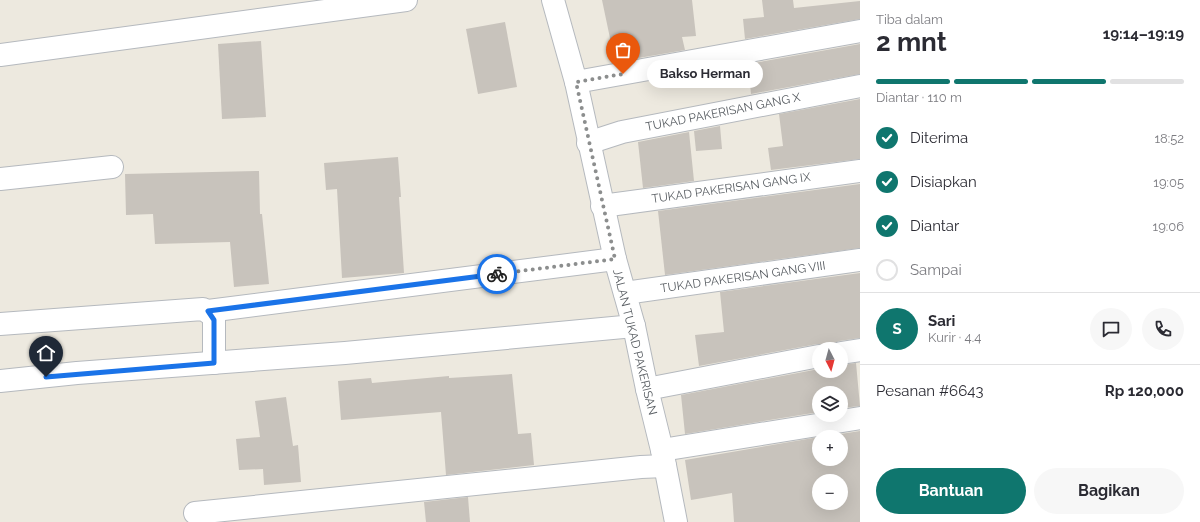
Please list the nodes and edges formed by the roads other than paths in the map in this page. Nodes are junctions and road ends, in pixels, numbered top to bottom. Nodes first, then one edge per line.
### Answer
1 (406, 0) edge
2 (553, 0) edge
3 (860, 31) edge
4 (1, 50) edge
5 (576, 82) junction
6 (860, 86) edge
7 (588, 143) junction
8 (112, 167) dead end
9 (860, 171) edge
10 (0, 179) edge
11 (602, 206) junction
12 (615, 259) junction
13 (860, 260) edge
14 (625, 293) junction
15 (208, 311) junction
16 (0, 324) edge
17 (634, 326) junction
18 (860, 350) edge
19 (848, 352) edge
20 (812, 357) edge
21 (214, 363) junction
22 (0, 381) edge
23 (647, 389) junction
24 (860, 418) edge
25 (664, 458) junction
26 (195, 513) dead end
27 (676, 522) edge

1 - 4 street
2 - 5 street, JALAN TUKAD PAKERISAN
3 - 5 street
5 - 7 street, JALAN TUKAD PAKERISAN
6 - 7 street, TUKAD PAKERISAN GANG X
7 - 11 street, JALAN TUKAD PAKERISAN
8 - 10 street
9 - 11 street, TUKAD PAKERISAN GANG IX
11 - 12 street, JALAN TUKAD PAKERISAN
12 - 14 street, JALAN TUKAD PAKERISAN
12 - 15 street
13 - 14 street, TUKAD PAKERISAN GANG VIII
14 - 17 street, JALAN TUKAD PAKERISAN
15 - 16 street
15 - 21 street
17 - 21 street
17 - 23 street, JALAN TUKAD PAKERISAN
18 - 19 street
20 - 23 street
21 - 22 street
23 - 25 street, JALAN TUKAD PAKERISAN
24 - 25 street
25 - 26 street
25 - 27 street, JALAN TUKAD PAKERISAN

